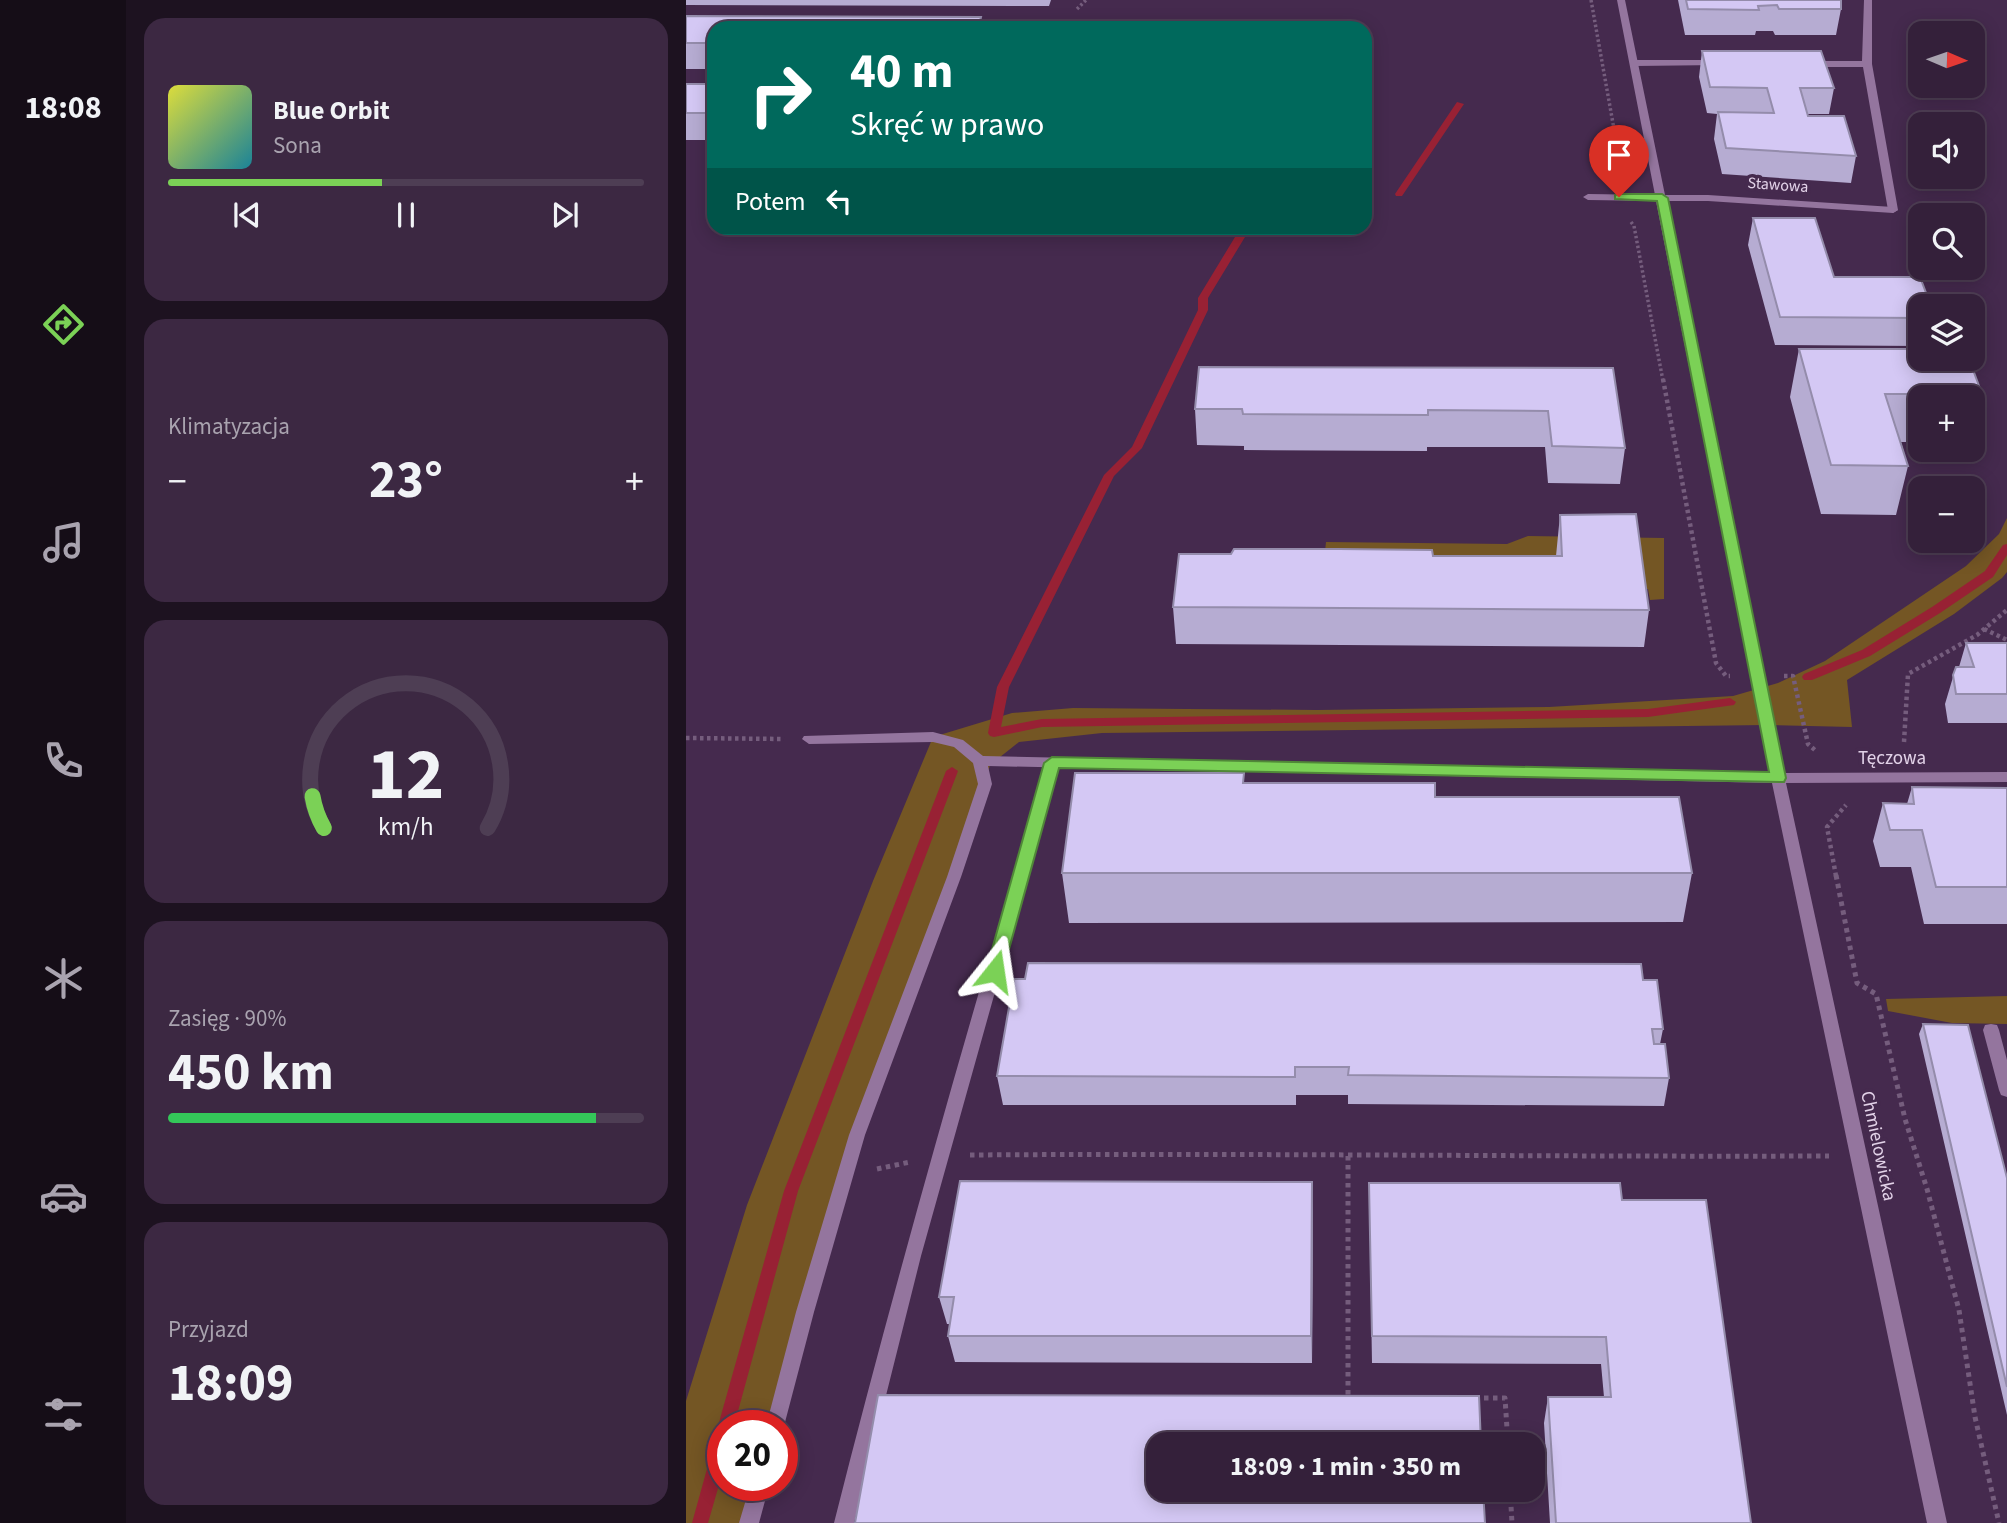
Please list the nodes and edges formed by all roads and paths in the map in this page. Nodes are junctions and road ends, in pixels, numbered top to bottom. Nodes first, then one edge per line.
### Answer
1 (1591, 0) edge
2 (1621, 0) edge
3 (1868, 0) edge
4 (1634, 63) junction
5 (1732, 63) edge
6 (1800, 64) edge
7 (1867, 64) junction
8 (1588, 197) dead end
9 (1619, 197) junction
10 (1662, 198) junction
11 (2007, 610) edge
12 (1984, 629) junction
13 (2007, 640) edge
14 (1726, 676) dead end
15 (1793, 676) dead end
16 (686, 738) edge
17 (809, 739) joint
18 (1904, 742) dead end
19 (1827, 757) dead end
20 (980, 761) junction
21 (1052, 763) junction
22 (2007, 777) edge
23 (1778, 778) junction
24 (1854, 803) dead end
25 (995, 971) dead end
26 (987, 992) dead end
27 (1991, 1030) dead end
28 (2007, 1090) edge
29 (940, 1156) junction
30 (1348, 1156) junction
31 (1858, 1156) junction
32 (848, 1168) junction
33 (1361, 1398) edge
34 (1466, 1398) edge
35 (779, 1410) edge
36 (1506, 1432) edge
37 (755, 1501) edge
38 (1511, 1502) edge
39 (750, 1523) edge
40 (844, 1523) edge
41 (1512, 1523) edge
42 (1937, 1523) edge
43 (1999, 1523) edge

1 - 9 path
2 - 4 street
3 - 7 street
4 - 5 street
4 - 10 street
6 - 7 street
7 - 10 street, Stawowa
8 - 9 street, Stawowa
9 - 10 street, Stawowa
9 - 14 path
10 - 23 street
11 - 12 path
12 - 13 path
12 - 18 path
15 - 19 path
16 - 17 path
17 - 20 street
20 - 21 street, Tęczowa
20 - 32 street
21 - 23 street, Tęczowa
21 - 25 street
22 - 23 street, Tęczowa
23 - 31 street, Chmielowicka
24 - 43 path
26 - 29 street
27 - 28 street
29 - 30 path
29 - 32 path
29 - 40 street
30 - 31 path
30 - 33 path
31 - 42 street, Chmielowicka
32 - 35 street
34 - 36 path
37 - 39 street
38 - 41 path

